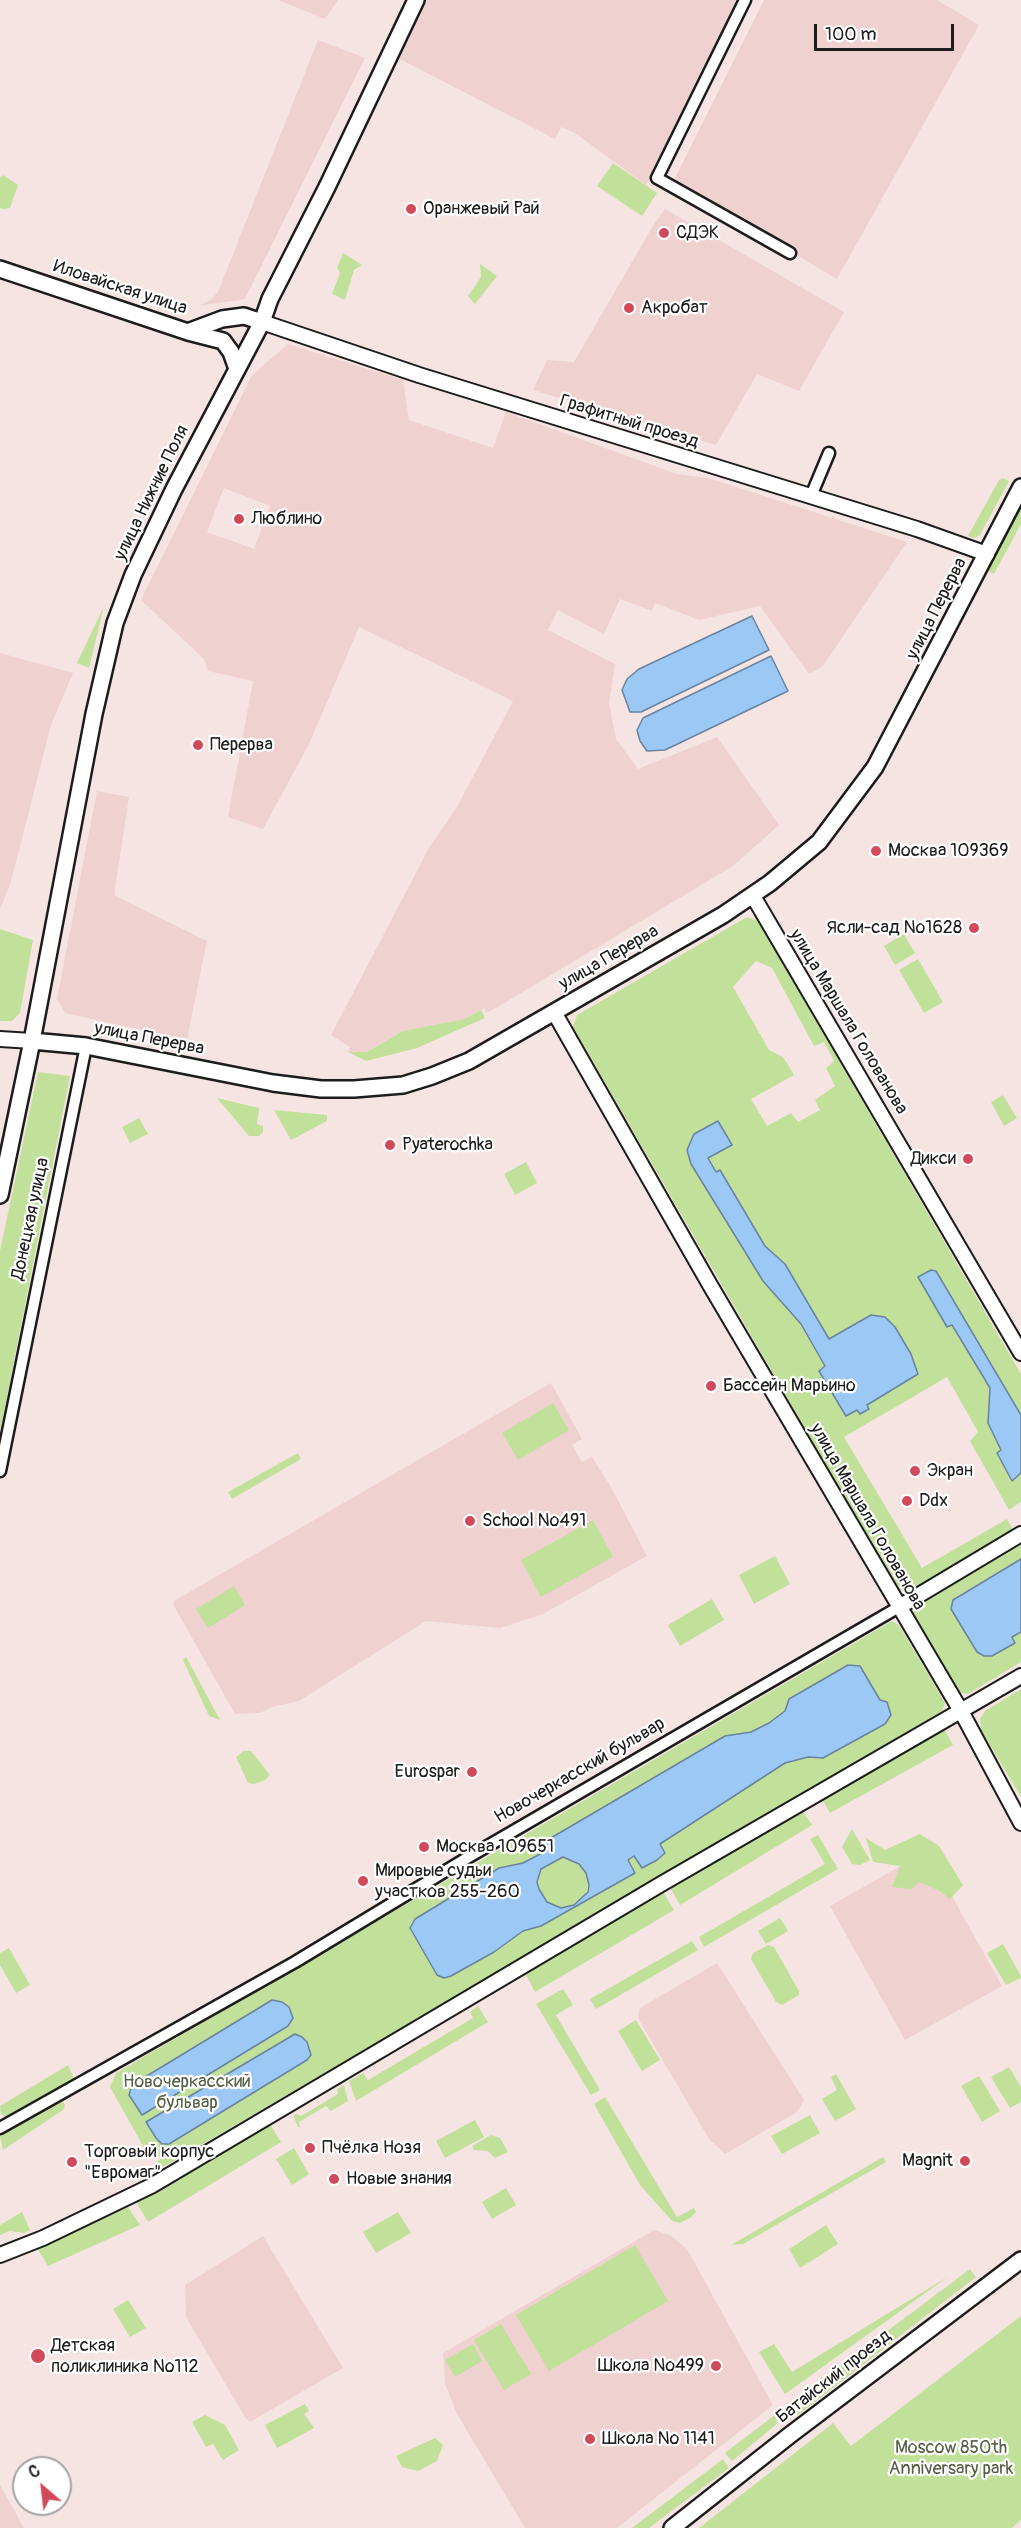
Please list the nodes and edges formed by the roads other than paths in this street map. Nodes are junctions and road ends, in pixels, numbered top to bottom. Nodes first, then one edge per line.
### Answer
1 (416, 0) edge
2 (745, 0) edge
3 (790, 253) dead end
4 (0, 269) edge
5 (261, 322) junction
6 (188, 332) junction
7 (237, 369) junction
8 (830, 453) dead end
9 (1021, 487) edge
10 (811, 496) junction
11 (987, 554) junction
12 (753, 896) junction
13 (554, 1012) junction
14 (0, 1039) edge
15 (32, 1041) junction
16 (86, 1046) junction
17 (0, 1195) edge
18 (1021, 1353) edge
19 (0, 1471) edge
20 (1021, 1534) edge
21 (898, 1607) junction
22 (1021, 1676) edge
23 (961, 1711) junction
24 (1021, 1823) edge
25 (0, 2128) edge
26 (0, 2255) edge
27 (1021, 2260) edge
28 (672, 2528) edge

1 - 5 main road, улица Нижние Поля
2 - 3 street
4 - 6 main road, Иловайская улица
5 - 6 main road, Иловайская улица
5 - 7 main road, улица Нижние Поля
5 - 10 street, Графитный проезд
6 - 7 main road
7 - 15 main road, улица Нижние Поля
8 - 10 street
9 - 11 main road, улица Перерва
10 - 11 street, Графитный проезд
11 - 12 main road, улица Перерва
12 - 13 main road, улица Перерва
12 - 18 street, улица Маршала Голованова
13 - 16 main road, улица Перерва
13 - 21 street, улица Маршала Голованова
14 - 15 street, улица Перерва
15 - 16 main road, улица Перерва
15 - 17 main road, Донецкая улица
16 - 19 street, Донецкая улица
20 - 21 street, Новочеркасский бульвар
21 - 23 street, улица Маршала Голованова
21 - 25 street, Новочеркасский бульвар
22 - 23 street
23 - 24 street, улица Маршала Голованова
23 - 26 street
27 - 28 main road, Батайский проезд

